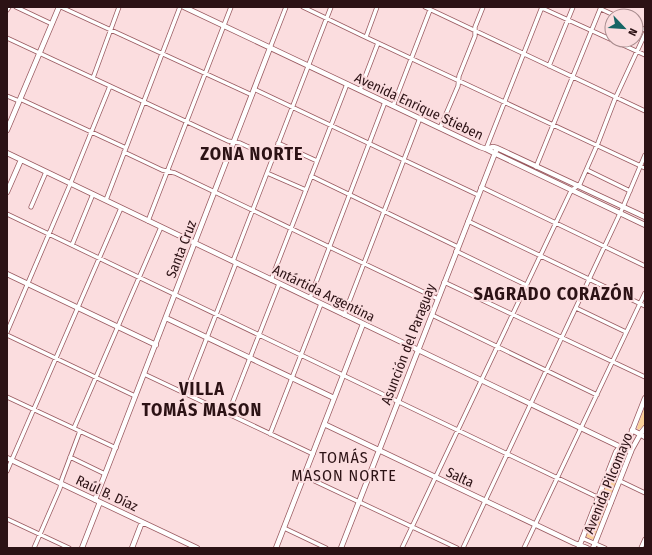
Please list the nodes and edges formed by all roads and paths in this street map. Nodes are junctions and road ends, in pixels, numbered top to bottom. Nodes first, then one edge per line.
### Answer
1 (9, 7) edge
2 (16, 7) edge
3 (60, 7) edge
4 (119, 7) edge
5 (180, 7) edge
6 (184, 7) edge
7 (231, 7) edge
8 (286, 7) edge
9 (303, 7) edge
10 (331, 7) edge
11 (377, 7) edge
12 (425, 7) edge
13 (483, 7) edge
14 (542, 7) edge
15 (573, 7) edge
16 (601, 8) edge
17 (7, 10) edge
18 (430, 10) junction
19 (327, 18) junction
20 (568, 20) junction
21 (52, 24) junction
22 (224, 26) junction
23 (110, 30) junction
24 (475, 31) junction
25 (592, 31) junction
26 (645, 34) edge
27 (366, 37) junction
28 (7, 38) edge
29 (378, 43) junction
30 (270, 48) junction
31 (637, 52) junction
32 (40, 53) junction
33 (162, 54) junction
34 (523, 54) junction
35 (645, 55) edge
36 (411, 59) junction
37 (308, 66) junction
38 (549, 66) junction
39 (205, 74) junction
40 (573, 77) junction
41 (93, 78) junction
42 (458, 81) junction
43 (347, 84) junction
44 (110, 86) junction
45 (254, 89) junction
46 (360, 90) junction
47 (252, 95) junction
48 (7, 96) edge
49 (616, 97) junction
50 (20, 100) junction
51 (144, 101) junction
52 (385, 102) junction
53 (504, 102) junction
54 (393, 106) junction
55 (292, 107) junction
56 (645, 111) edge
57 (420, 118) junction
58 (187, 122) junction
59 (331, 125) junction
60 (553, 125) junction
61 (440, 128) junction
62 (7, 130) edge
63 (91, 132) junction
64 (234, 142) junction
65 (278, 143) junction
66 (369, 143) junction
67 (597, 146) junction
68 (486, 148) junction
69 (497, 148) junction
70 (125, 150) junction
71 (7, 153) edge
72 (494, 154) junction
73 (645, 155) edge
74 (272, 158) junction
75 (21, 160) junction
76 (404, 160) junction
77 (317, 161) junction
78 (536, 166) junction
79 (640, 166) junction
80 (645, 168) edge
81 (587, 170) junction
82 (168, 171) junction
83 (46, 172) junction
84 (534, 172) junction
85 (267, 173) junction
86 (311, 176) junction
87 (70, 183) junction
88 (578, 186) junction
89 (481, 188) junction
90 (306, 190) junction
91 (572, 190) junction
92 (630, 191) junction
93 (7, 192) edge
94 (215, 192) junction
95 (93, 194) junction
96 (349, 195) junction
97 (478, 195) junction
98 (106, 200) junction
99 (31, 207) dead end
100 (623, 207) junction
101 (120, 208) junction
102 (252, 210) junction
103 (384, 212) junction
104 (7, 214) edge
105 (620, 214) junction
106 (645, 217) edge
107 (148, 221) junction
108 (468, 221) junction
109 (556, 223) junction
110 (645, 225) edge
111 (161, 227) junction
112 (291, 228) junction
113 (49, 234) junction
114 (195, 243) junction
115 (72, 245) junction
116 (605, 246) junction
117 (329, 247) junction
118 (457, 249) junction
119 (540, 256) junction
120 (99, 258) junction
121 (234, 262) junction
122 (364, 263) junction
123 (645, 266) edge
124 (7, 274) edge
125 (139, 277) junction
126 (589, 279) junction
127 (271, 280) junction
128 (444, 282) junction
129 (28, 284) junction
130 (279, 284) junction
131 (526, 285) junction
132 (645, 293) edge
133 (175, 295) junction
134 (310, 298) junction
135 (438, 298) junction
136 (640, 303) junction
137 (321, 304) junction
138 (645, 306) edge
139 (77, 308) junction
140 (576, 308) junction
141 (513, 314) junction
142 (216, 315) junction
143 (344, 315) junction
144 (432, 315) junction
145 (166, 318) junction
146 (362, 324) junction
147 (118, 327) junction
148 (7, 332) edge
149 (626, 332) junction
150 (259, 335) junction
151 (7, 336) edge
152 (207, 338) junction
153 (562, 338) junction
154 (156, 345) junction
155 (497, 347) junction
156 (418, 350) junction
157 (301, 355) junction
158 (56, 358) junction
159 (250, 358) junction
160 (612, 362) junction
161 (546, 371) junction
162 (144, 374) junction
163 (343, 375) junction
164 (96, 377) junction
165 (645, 377) edge
166 (292, 378) junction
167 (481, 380) junction
168 (186, 394) junction
169 (597, 395) junction
170 (136, 396) junction
171 (7, 397) edge
172 (334, 398) junction
173 (645, 398) edge
174 (397, 402) junction
175 (531, 404) junction
176 (34, 409) junction
177 (228, 414) junction
178 (324, 424) junction
179 (74, 428) junction
180 (581, 428) junction
181 (645, 428) edge
182 (458, 430) junction
183 (632, 430) junction
184 (80, 431) junction
185 (270, 434) junction
186 (643, 436) edge
187 (622, 447) junction
188 (116, 448) junction
189 (378, 450) junction
190 (631, 452) junction
191 (313, 454) junction
192 (507, 454) junction
193 (70, 457) junction
194 (9, 459) edge
195 (7, 471) edge
196 (105, 474) junction
197 (304, 476) junction
198 (436, 477) junction
199 (558, 478) junction
200 (620, 481) junction
201 (61, 484) junction
202 (645, 493) edge
203 (598, 498) junction
204 (98, 501) junction
205 (485, 501) junction
206 (358, 502) junction
207 (611, 503) junction
208 (7, 519) edge
209 (142, 522) junction
210 (535, 525) junction
211 (412, 527) junction
212 (284, 528) junction
213 (40, 535) junction
214 (582, 538) junction
215 (645, 539) edge
216 (190, 546) edge
217 (594, 546) edge
218 (579, 547) edge
219 (34, 548) edge
220 (69, 548) edge
221 (82, 548) edge
222 (132, 548) edge
223 (197, 548) edge
224 (276, 548) edge
225 (326, 548) edge
226 (341, 548) edge
227 (402, 548) edge
228 (457, 548) edge
229 (463, 548) edge
230 (524, 548) edge
231 (587, 548) edge
232 (605, 548) edge
233 (641, 548) edge

1 - 17 street
2 - 21 street
3 - 21 main road
3 - 23 street
4 - 23 street
5 - 33 street
6 - 22 main road, Avenida Enrique Stieben
7 - 22 street
8 - 30 street, Santa Cruz
9 - 19 street
10 - 19 street
11 - 27 street
12 - 18 street
13 - 24 street
14 - 20 street
14 - 34 street
15 - 20 street
16 - 25 street
18 - 24 street
18 - 36 street
19 - 27 street
19 - 37 street
20 - 25 street
20 - 38 street
21 - 32 main road
22 - 30 main road, Avenida Enrique Stieben
22 - 39 street
23 - 33 street
23 - 41 street
24 - 34 street
24 - 42 street
25 - 31 street
25 - 40 street
26 - 31 street
27 - 29 street
28 - 32 street
29 - 36 street
29 - 46 street
30 - 37 main road, Avenida Enrique Stieben
30 - 45 main road, Santa Cruz
31 - 35 street
31 - 49 street
32 - 41 street
32 - 50 main road
33 - 39 street
33 - 51 street
34 - 38 street
34 - 53 street
36 - 42 street
36 - 54 street
37 - 43 main road, Avenida Enrique Stieben
37 - 55 street
38 - 40 street
39 - 47 street
39 - 58 street
40 - 49 street
40 - 60 street
41 - 44 street
42 - 53 street
42 - 61 street
43 - 46 main road, Avenida Enrique Stieben
43 - 59 street
44 - 51 street
44 - 63 street
45 - 47 main road, Santa Cruz
45 - 55 street
46 - 52 main road, Avenida Enrique Stieben
47 - 64 main road, Santa Cruz
48 - 50 street
49 - 56 street
49 - 67 street
50 - 62 main road
50 - 63 street
51 - 58 street
51 - 70 street
52 - 54 main road, Avenida Enrique Stieben
52 - 66 street
53 - 60 street
53 - 68 street
54 - 57 main road, Avenida Enrique Stieben
55 - 59 street
55 - 65 street
57 - 61 main road, Avenida Enrique Stieben
57 - 76 street
58 - 64 street
58 - 82 street
59 - 66 street
59 - 77 street
60 - 67 street
60 - 78 street
61 - 68 main road, Avenida Enrique Stieben
63 - 70 street
63 - 87 street
64 - 74 street
64 - 94 main road, Santa Cruz
65 - 74 street
65 - 77 street
66 - 76 street
66 - 96 street
67 - 79 street
67 - 81 street
68 - 69 main road
68 - 72 main road, Avenida Enrique Stieben
69 - 72 main road, Asunción del Paraguay
69 - 78 main road, Avenida Enrique Stieben
70 - 82 street
70 - 98 street
71 - 75 main road, Antártida Argentina
72 - 84 main road, Avenida Enrique Stieben
72 - 89 main road, Asunción del Paraguay
73 - 79 street
74 - 85 street
75 - 83 main road, Antártida Argentina
75 - 93 main road
76 - 97 street
76 - 103 street
77 - 86 street
78 - 84 street
78 - 88 main road, Avenida Enrique Stieben
79 - 80 street
79 - 92 street
81 - 88 street
81 - 92 street
82 - 94 street
82 - 107 street
83 - 87 main road, Antártida Argentina
83 - 99 street
84 - 91 main road, Avenida Enrique Stieben
85 - 90 street
85 - 102 street
86 - 90 street
86 - 96 street
87 - 95 main road, Antártida Argentina
87 - 113 street
88 - 91 street
88 - 100 main road, Avenida Enrique Stieben
89 - 97 main road, Asunción del Paraguay
89 - 109 street
90 - 112 street
91 - 105 main road, Avenida Enrique Stieben
91 - 109 street
92 - 100 street
94 - 102 street
94 - 114 main road, Santa Cruz
95 - 98 main road, Antártida Argentina
95 - 115 street
96 - 103 street
96 - 117 street
97 - 108 main road, Asunción del Paraguay
98 - 101 main road, Antártida Argentina
100 - 105 street
100 - 106 main road, Avenida Enrique Stieben
101 - 107 main road, Antártida Argentina
101 - 120 street
102 - 112 street
102 - 121 street
103 - 118 street
103 - 122 street
104 - 113 street
105 - 110 main road, Avenida Enrique Stieben
105 - 116 street
107 - 111 main road, Antártida Argentina
108 - 118 main road, Asunción del Paraguay
108 - 119 street
109 - 116 street
109 - 119 street
111 - 114 main road, Antártida Argentina
111 - 125 street
112 - 117 street
112 - 127 street
113 - 115 street
113 - 129 street
114 - 121 main road, Antártida Argentina
114 - 133 main road, Santa Cruz
115 - 120 street
116 - 123 street
116 - 126 street
117 - 122 street
117 - 134 street
118 - 128 main road, Asunción del Paraguay
118 - 131 street
119 - 126 street
119 - 131 street
120 - 125 street
120 - 139 street
121 - 127 main road, Antártida Argentina
121 - 142 street
122 - 135 street
122 - 143 street
124 - 129 main road
125 - 133 street
125 - 147 street
126 - 136 street
126 - 140 street
127 - 130 main road, Antártida Argentina
128 - 135 main road, Asunción del Paraguay
128 - 141 street
129 - 139 main road
129 - 148 street
130 - 134 main road, Antártida Argentina
130 - 150 street
131 - 141 street
132 - 136 street
133 - 142 street
133 - 145 main road, Santa Cruz
134 - 137 main road, Antártida Argentina
135 - 144 main road, Asunción del Paraguay
136 - 138 street
136 - 149 street
137 - 143 main road, Antártida Argentina
137 - 157 street
139 - 147 main road
139 - 158 street
140 - 149 street
140 - 153 street
141 - 153 street
141 - 155 street
142 - 150 street
142 - 152 street
143 - 146 main road, Antártida Argentina
144 - 155 street
144 - 156 main road, Asunción del Paraguay
145 - 152 main road
145 - 154 main road, Santa Cruz
146 - 156 main road, Antártida Argentina
146 - 163 main road
147 - 154 main road
147 - 164 street
149 - 160 street
150 - 157 street
150 - 159 street
151 - 158 street
152 - 159 main road
152 - 168 street
153 - 160 street
153 - 161 street
154 - 162 main road, Santa Cruz
155 - 161 street
155 - 167 street
156 - 167 main road, Antártida Argentina
156 - 174 main road, Asunción del Paraguay
157 - 163 street
157 - 166 street
158 - 164 street
158 - 176 street
159 - 166 main road
159 - 177 street
160 - 165 street
160 - 169 street
161 - 169 street
161 - 175 street
162 - 168 street
162 - 170 main road, Santa Cruz
163 - 172 main road
163 - 174 street
164 - 170 street
164 - 179 street
166 - 172 main road
166 - 185 street
167 - 175 main road, Antártida Argentina
167 - 182 street
168 - 177 street
169 - 180 street
170 - 188 main road, Santa Cruz
171 - 176 street
172 - 178 main road
173 - 183 main road, Avenida Pilcomayo
174 - 182 street
174 - 189 main road, Asunción del Paraguay
175 - 180 main road, Antártida Argentina
175 - 192 street
176 - 179 street
176 - 194 street
177 - 185 street
178 - 189 main road, Salta
178 - 191 main road
179 - 184 street
180 - 187 main road, Antártida Argentina
180 - 199 street
181 - 186 main road, Avenida Pilcomayo
182 - 192 street
182 - 198 street
183 - 186 main road
183 - 187 main road, Avenida Pilcomayo
184 - 188 street
184 - 193 street
185 - 191 street
186 - 190 main road, Avenida Pilcomayo
187 - 190 main road, Antártida Argentina
187 - 203 main road, Avenida Pilcomayo
188 - 196 main road, Santa Cruz
189 - 198 main road, Salta
189 - 206 main road, Asunción del Paraguay
190 - 200 main road, Avenida Pilcomayo
191 - 197 main road
192 - 199 street
192 - 205 street
193 - 196 street
193 - 201 street
194 - 195 street
194 - 201 main road, Raúl B. Díaz
196 - 204 main road, Santa Cruz
197 - 206 street
197 - 212 main road
198 - 205 main road, Salta
198 - 211 street
199 - 203 street
199 - 210 street
200 - 202 street
200 - 207 main road, Avenida Pilcomayo
201 - 204 main road, Raúl B. Díaz
201 - 213 street
203 - 207 street
203 - 214 main road, Avenida Pilcomayo
204 - 209 main road, Raúl B. Díaz
204 - 221 main road, Santa Cruz
205 - 210 main road, Salta
205 - 229 street
206 - 211 street
206 - 226 main road, Asunción del Paraguay
207 - 217 main road, Avenida Pilcomayo
208 - 213 street
209 - 216 main road, Raúl B. Díaz
209 - 222 main road
210 - 218 main road, Salta
210 - 230 street
211 - 227 street
211 - 228 street
212 - 224 main road
212 - 225 street
213 - 219 street
213 - 220 street
214 - 217 street
214 - 218 main road, Avenida Pilcomayo
215 - 233 street
216 - 223 main road, Raúl B. Díaz
217 - 232 street
218 - 231 main road, Salta

